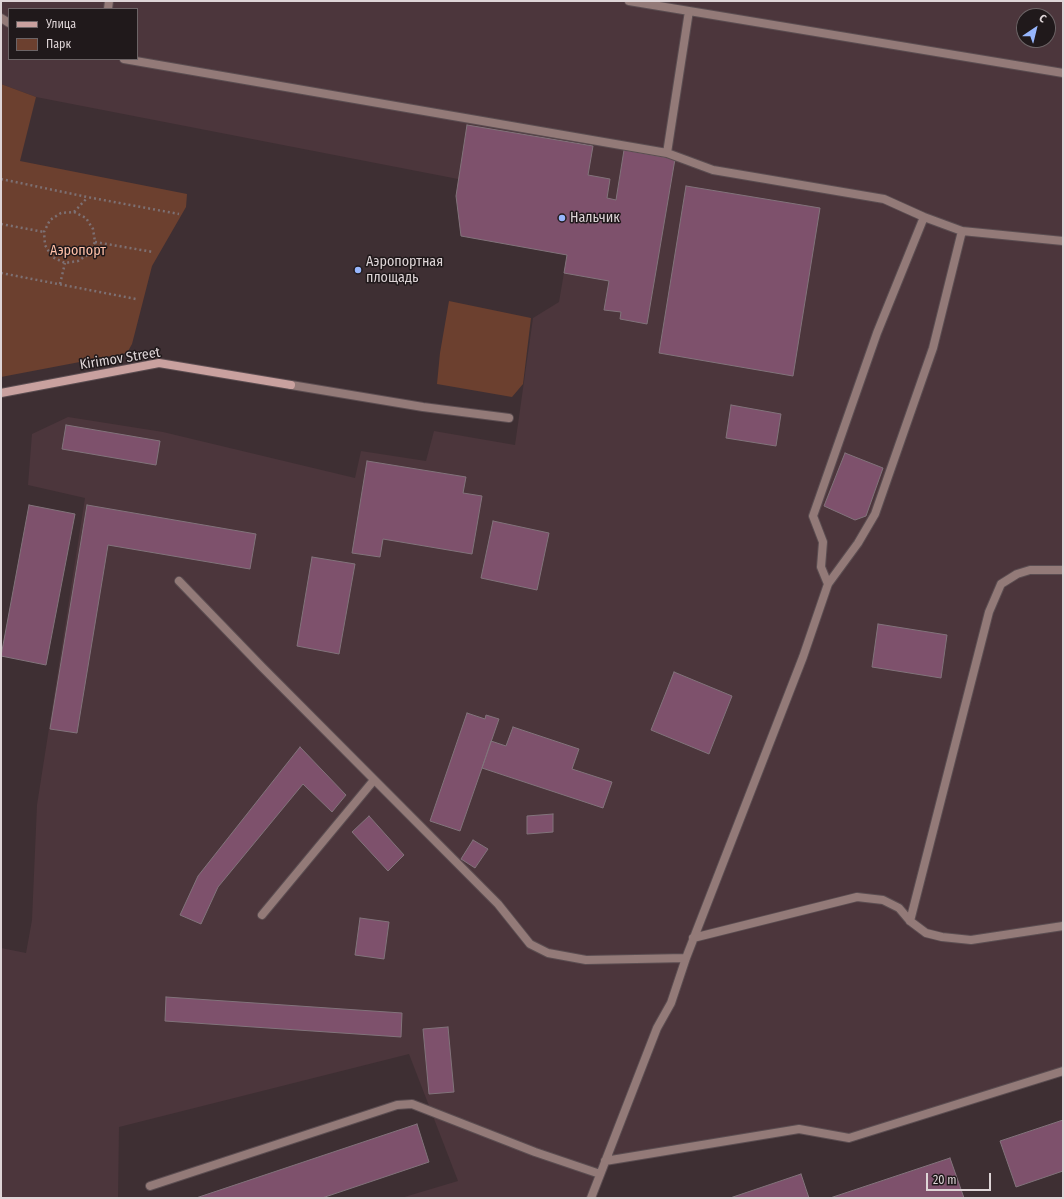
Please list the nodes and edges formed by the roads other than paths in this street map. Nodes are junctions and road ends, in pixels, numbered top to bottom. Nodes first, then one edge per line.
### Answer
1 (629, 1) edge
2 (689, 11) junction
3 (130, 60) edge
4 (1063, 73) edge
5 (667, 153) junction
6 (924, 217) junction
7 (962, 231) junction
8 (1063, 241) edge
9 (291, 385) joint
10 (1, 394) edge
11 (509, 418) dead end
12 (1063, 570) edge
13 (179, 581) dead end
14 (828, 584) junction
15 (374, 780) junction
16 (262, 915) dead end
17 (910, 921) junction
18 (1063, 926) edge
19 (693, 938) junction
20 (686, 958) junction
21 (1063, 1071) edge
22 (604, 1161) junction
23 (600, 1174) junction
24 (150, 1186) dead end
25 (591, 1198) edge

1 - 2 lane
2 - 4 lane
2 - 5 lane
3 - 5 lane
5 - 6 lane
6 - 7 lane
6 - 14 lane
7 - 8 lane
7 - 14 lane
9 - 10 main road, Kirimov Street
9 - 11 lane
12 - 17 lane
13 - 15 lane
14 - 19 lane
15 - 16 lane
15 - 20 lane
17 - 18 lane
17 - 19 lane
19 - 20 lane
20 - 22 lane
21 - 22 lane
22 - 23 lane
23 - 24 lane
23 - 25 lane

